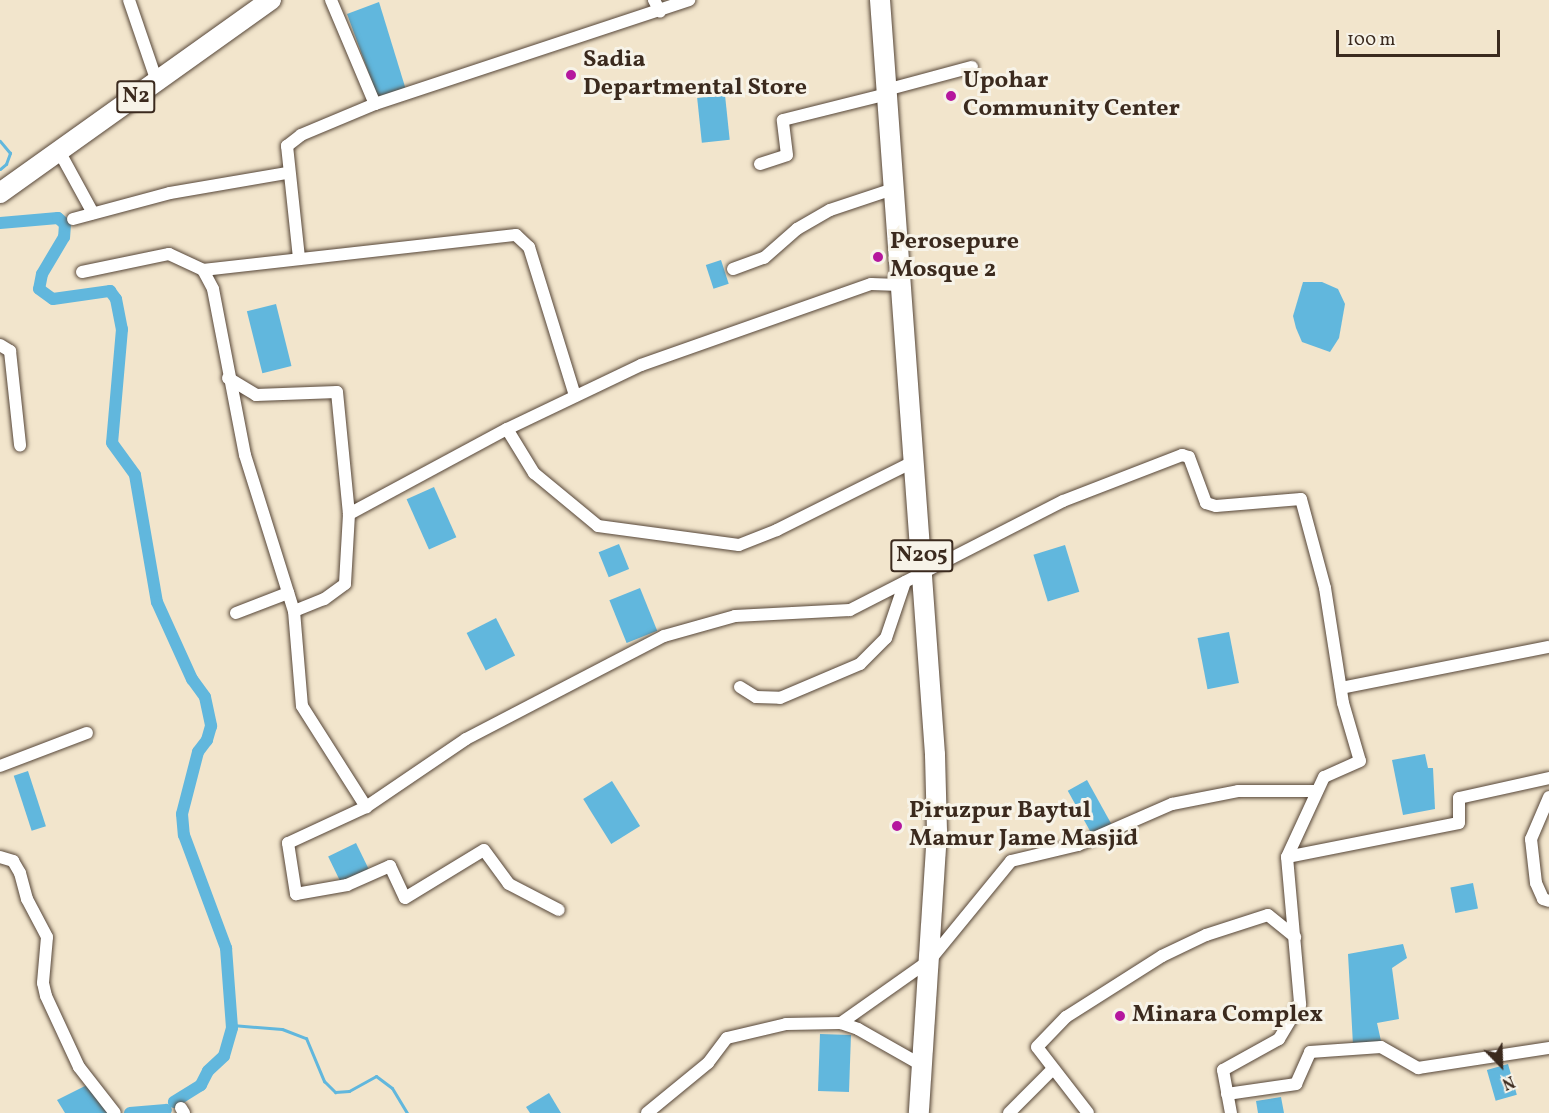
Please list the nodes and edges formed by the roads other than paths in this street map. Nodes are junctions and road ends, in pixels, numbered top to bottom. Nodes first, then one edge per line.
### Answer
1 (129, 0) edge
2 (271, 0) edge
3 (331, 0) edge
4 (654, 0) edge
5 (689, 0) edge
6 (880, 0) edge
7 (660, 12) junction
8 (972, 67) dead end
9 (157, 82) junction
10 (887, 92) junction
11 (375, 104) junction
12 (59, 151) junction
13 (760, 164) dead end
14 (287, 173) junction
15 (893, 189) junction
16 (0, 193) edge
17 (93, 213) junction
18 (73, 219) dead end
19 (299, 258) junction
20 (733, 268) dead end
21 (203, 270) junction
22 (82, 272) dead end
23 (900, 285) junction
24 (0, 345) edge
25 (228, 378) junction
26 (575, 396) junction
27 (507, 429) junction
28 (20, 445) dead end
29 (915, 461) junction
30 (349, 514) junction
31 (924, 572) junction
32 (905, 582) junction
33 (288, 593) junction
34 (294, 611) junction
35 (236, 613) dead end
36 (1549, 647) edge
37 (740, 687) dead end
38 (1341, 688) junction
39 (87, 733) dead end
40 (0, 766) edge
41 (1549, 778) edge
42 (1317, 791) junction
43 (1549, 797) edge
44 (366, 807) junction
45 (0, 857) edge
46 (1287, 857) junction
47 (1549, 901) edge
48 (559, 910) dead end
49 (1295, 937) junction
50 (930, 960) junction
51 (841, 1023) junction
52 (1549, 1048) edge
53 (923, 1066) junction
54 (1052, 1070) junction
55 (1227, 1094) junction
56 (115, 1113) edge
57 (646, 1113) edge
58 (920, 1113) edge
59 (1009, 1113) edge
60 (1088, 1113) edge
61 (1231, 1113) edge

1 - 9 street
2 - 9 highway, N2
3 - 11 street
4 - 7 street
5 - 7 street
6 - 10 highway, N205
7 - 11 street
8 - 10 street
9 - 12 highway, N2
10 - 13 street
10 - 15 highway, N205
11 - 14 street
12 - 16 highway, N2
12 - 17 street
14 - 17 street
14 - 19 street
15 - 20 street
15 - 23 highway, N205
17 - 18 street
19 - 21 street
19 - 26 street
21 - 22 street
21 - 25 street
23 - 26 street
23 - 29 highway, N205
24 - 28 street
25 - 30 street
25 - 33 street
26 - 27 street
27 - 29 street
27 - 30 street
29 - 31 highway, N205
30 - 34 street
31 - 32 street
31 - 38 street
31 - 50 highway, N205
32 - 37 street
32 - 44 street
33 - 34 street
33 - 35 street
34 - 44 street
36 - 38 street
38 - 42 street
39 - 40 street
41 - 46 street
42 - 46 street
42 - 50 street
43 - 47 street
44 - 48 street
45 - 56 street
46 - 49 street
49 - 54 street
49 - 55 street
50 - 51 street
50 - 53 highway, N205
51 - 53 street
51 - 57 street
52 - 55 street
53 - 58 highway, N205
54 - 59 street
54 - 60 street
55 - 61 street

